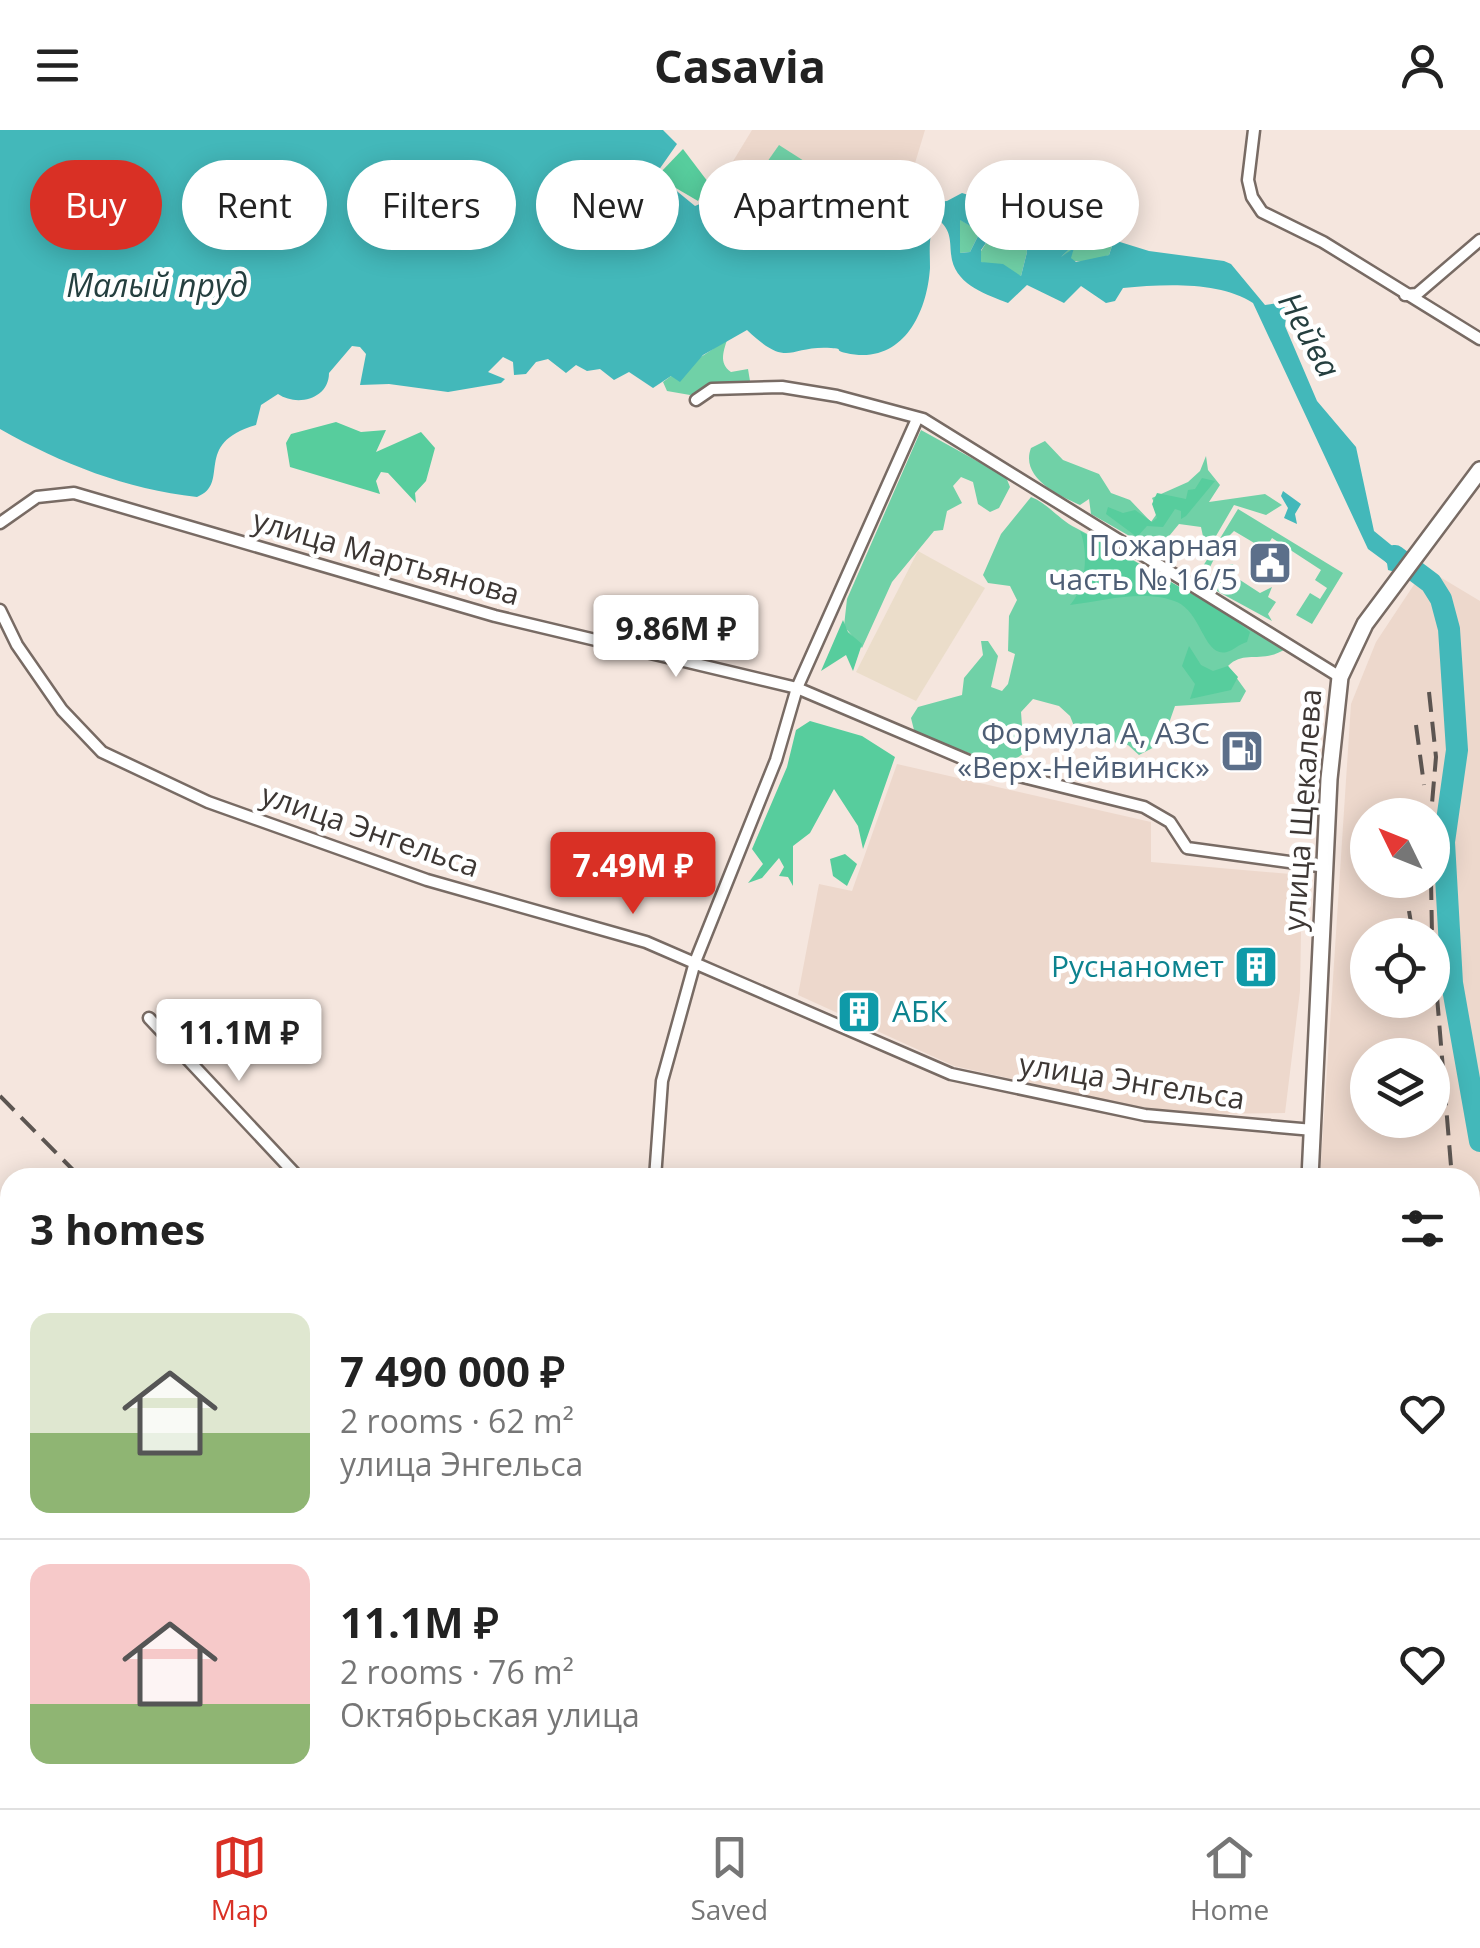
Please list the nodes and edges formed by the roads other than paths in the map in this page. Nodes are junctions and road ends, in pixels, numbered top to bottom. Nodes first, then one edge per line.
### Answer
1 (1254, 130) edge
2 (1480, 240) edge
3 (1404, 296) junction
4 (1480, 340) edge
5 (696, 400) dead end
6 (917, 419) junction
7 (1480, 470) edge
8 (0, 523) edge
9 (0, 610) edge
10 (1340, 677) junction
11 (796, 688) junction
12 (1326, 866) junction
13 (695, 962) junction
14 (149, 1018) dead end
15 (1313, 1130) junction
16 (290, 1168) edge
17 (656, 1168) edge
18 (1311, 1168) edge

1 - 3 street
2 - 3 street
3 - 4 street
5 - 6 street
6 - 10 street
6 - 11 street
7 - 10 main road, улица Щекалева
8 - 11 street, улица Мартьянова
9 - 13 street, улица Энгельса
10 - 12 main road, улица Щекалева
11 - 12 street, улица Мартьянова
11 - 13 street
12 - 15 main road, улица Щекалева
13 - 15 street, улица Энгельса
13 - 17 street
14 - 16 street
15 - 18 main road, улица Щекалева

